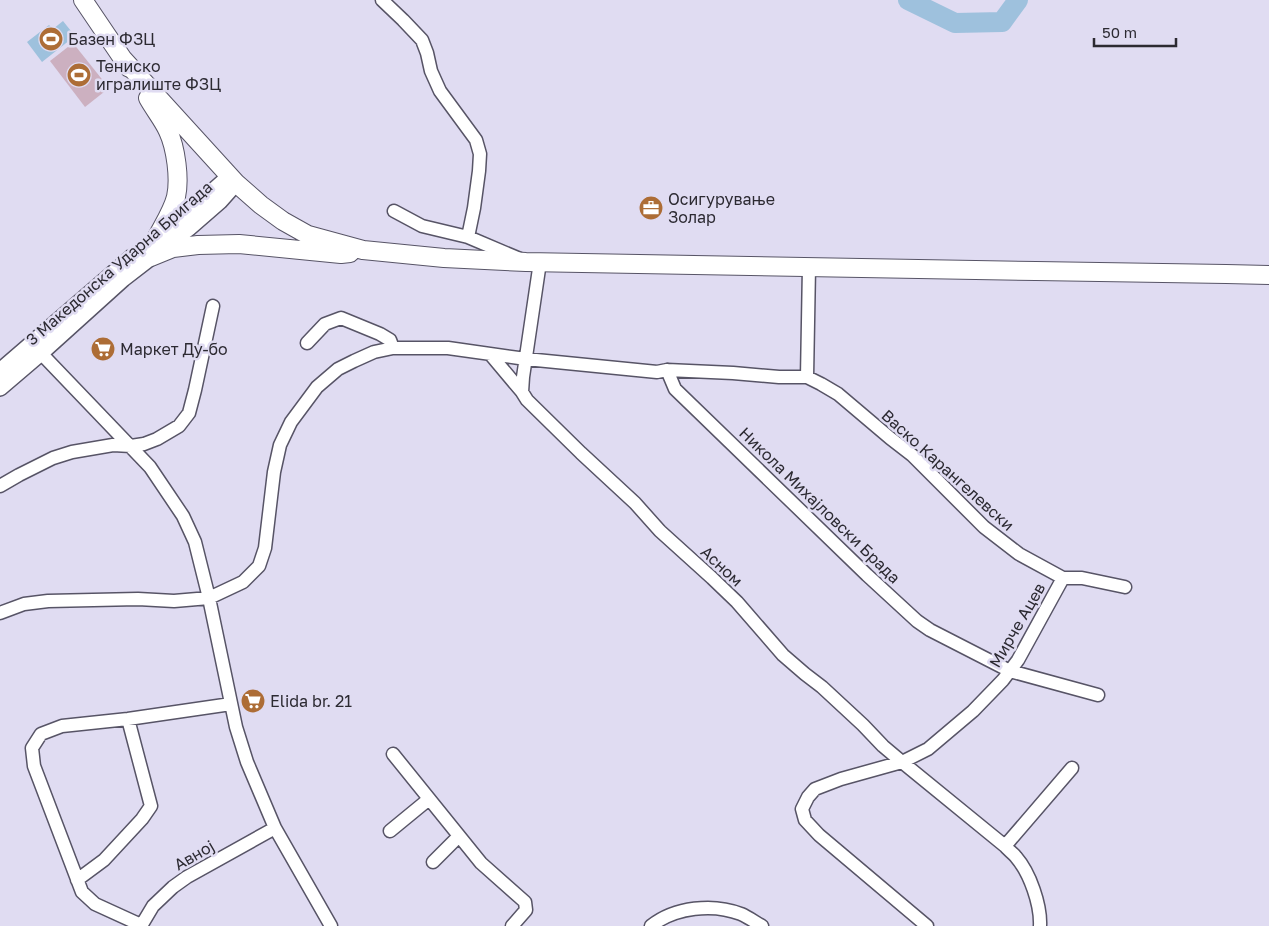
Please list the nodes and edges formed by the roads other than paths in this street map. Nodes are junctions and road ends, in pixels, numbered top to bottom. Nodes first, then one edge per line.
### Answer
1 (382, 0) edge
2 (85, 3) edge
3 (123, 59) junction
4 (233, 180) junction
5 (394, 211) dead end
6 (468, 237) junction
7 (152, 250) junction
8 (363, 250) junction
9 (533, 262) junction
10 (809, 267) junction
11 (1269, 276) edge
12 (213, 306) dead end
13 (306, 343) dead end
14 (36, 348) junction
15 (394, 348) junction
16 (490, 354) junction
17 (526, 359) junction
18 (667, 370) junction
19 (0, 371) edge
20 (807, 377) junction
21 (0, 388) edge
22 (522, 392) junction
23 (131, 446) junction
24 (0, 486) edge
25 (1062, 578) junction
26 (1124, 587) dead end
27 (210, 598) junction
28 (0, 613) edge
29 (1010, 671) junction
30 (1098, 695) dead end
31 (231, 704) junction
32 (128, 719) junction
33 (393, 754) dead end
34 (902, 762) junction
35 (1072, 768) dead end
36 (429, 799) junction
37 (276, 828) junction
38 (390, 830) dead end
39 (459, 836) junction
40 (1005, 846) junction
41 (433, 862) dead end
42 (77, 880) junction
43 (325, 924) edge
44 (141, 926) edge
45 (512, 926) edge
46 (651, 926) edge
47 (762, 926) edge
48 (927, 926) edge
49 (1040, 926) edge

1 - 6 street
2 - 3 main road
3 - 4 main road
3 - 7 main road
4 - 7 street, 3 Македонска Ударна Бригада
4 - 8 main road
5 - 6 street
6 - 9 street
7 - 8 main road
7 - 14 street, 3 Македонска Ударна Бригада
8 - 9 main road
9 - 10 main road
9 - 17 street
10 - 11 main road
10 - 20 street
12 - 23 street
13 - 15 street
14 - 19 street
14 - 21 street, 3 Македонска Ударна Бригада
14 - 23 street
15 - 16 street
15 - 27 street
16 - 17 street
16 - 22 street, Асном
17 - 18 street
17 - 22 street
18 - 20 street, Васко Карангелевски
18 - 29 street, Никола Михајловски Брада
20 - 25 street, Васко Карангелевски
22 - 34 street, Асном
23 - 24 street
23 - 27 street
25 - 26 street, Мирче Ацев
25 - 29 street, Мирче Ацев
27 - 28 street
27 - 31 street
29 - 30 street, Никола Михајловски Брада
29 - 34 street, Мирче Ацев
31 - 32 street
31 - 37 street
32 - 42 street
32 - 42 street
33 - 36 street
34 - 40 street
34 - 48 street, Мирче Ацев
35 - 40 street
36 - 38 street
36 - 39 street
37 - 43 street
37 - 44 street, Авној
39 - 41 street
39 - 45 street
40 - 49 street
42 - 44 street
46 - 47 street

